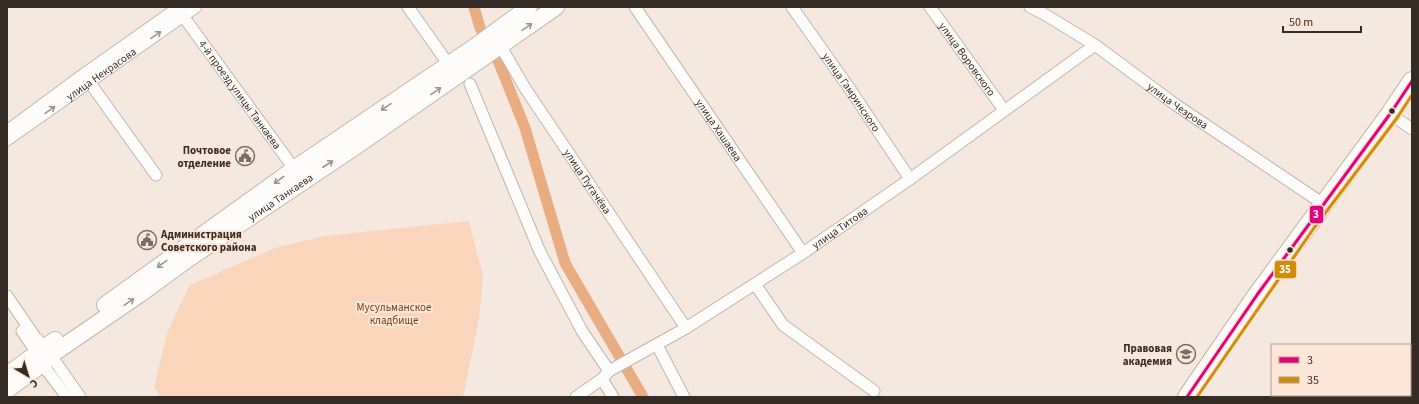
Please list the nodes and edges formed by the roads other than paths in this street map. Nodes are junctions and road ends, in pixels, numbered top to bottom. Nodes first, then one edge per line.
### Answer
1 (196, 7) edge
2 (408, 7) edge
3 (530, 7) edge
4 (556, 7) edge
5 (635, 7) edge
6 (792, 7) edge
7 (930, 7) edge
8 (1030, 7) edge
9 (180, 11) edge
10 (498, 42) junction
11 (1095, 46) junction
12 (459, 74) junction
13 (87, 78) junction
14 (1412, 81) edge
15 (1412, 86) edge
16 (1004, 110) junction
17 (1391, 114) junction
18 (1412, 128) edge
19 (7, 131) edge
20 (7, 140) edge
21 (156, 175) dead end
22 (299, 175) junction
23 (910, 179) junction
24 (1324, 204) junction
25 (803, 253) junction
26 (755, 284) junction
27 (7, 296) edge
28 (7, 309) edge
29 (686, 328) junction
30 (657, 345) junction
31 (44, 355) junction
32 (7, 375) edge
33 (605, 375) junction
34 (7, 390) edge
35 (874, 391) dead end
36 (67, 397) edge
37 (80, 397) edge
38 (576, 397) edge
39 (613, 397) edge
40 (684, 397) edge
41 (1187, 397) edge
42 (1191, 397) edge

1 - 9 street, улица Некрасова
2 - 12 street
3 - 10 main road, улица Танкаева
10 -> 4 main road, улица Танкаева
5 - 25 street, улица Хашаева
6 - 23 street, улица Гамринского
7 - 16 street, улица Воровского
8 - 11 street, улица Чеэрова
9 - 13 street, улица Некрасова
9 - 22 street, 4-й проезд улицы Танкаева
10 - 12 main road, улица Танкаева
10 - 29 street, улица Пугачёва
11 - 16 street, улица Титова
11 - 24 street, улица Чеэрова
12 - 22 main road, улица Танкаева
12 - 33 street
13 - 19 street, улица Некрасова
20 -> 13 street, улица Некрасова
13 - 21 street
14 - 17 main road
15 - 17 main road
16 - 23 street, улица Титова
17 - 18 street
17 - 24 main road
22 - 31 main road, улица Танкаева
23 - 25 street, улица Титова
24 - 41 main road
24 - 42 main road
25 - 26 street, улица Титова
26 - 29 street, улица Титова
26 - 35 street
27 - 31 street
28 - 31 street
29 - 30 street, улица Титова
30 - 33 street, улица Титова
30 - 40 street
31 - 32 main road, улица Танкаева
31 - 34 main road, улица Танкаева
31 - 36 street
31 - 37 street
33 - 38 street, улица Титова
33 - 39 street

